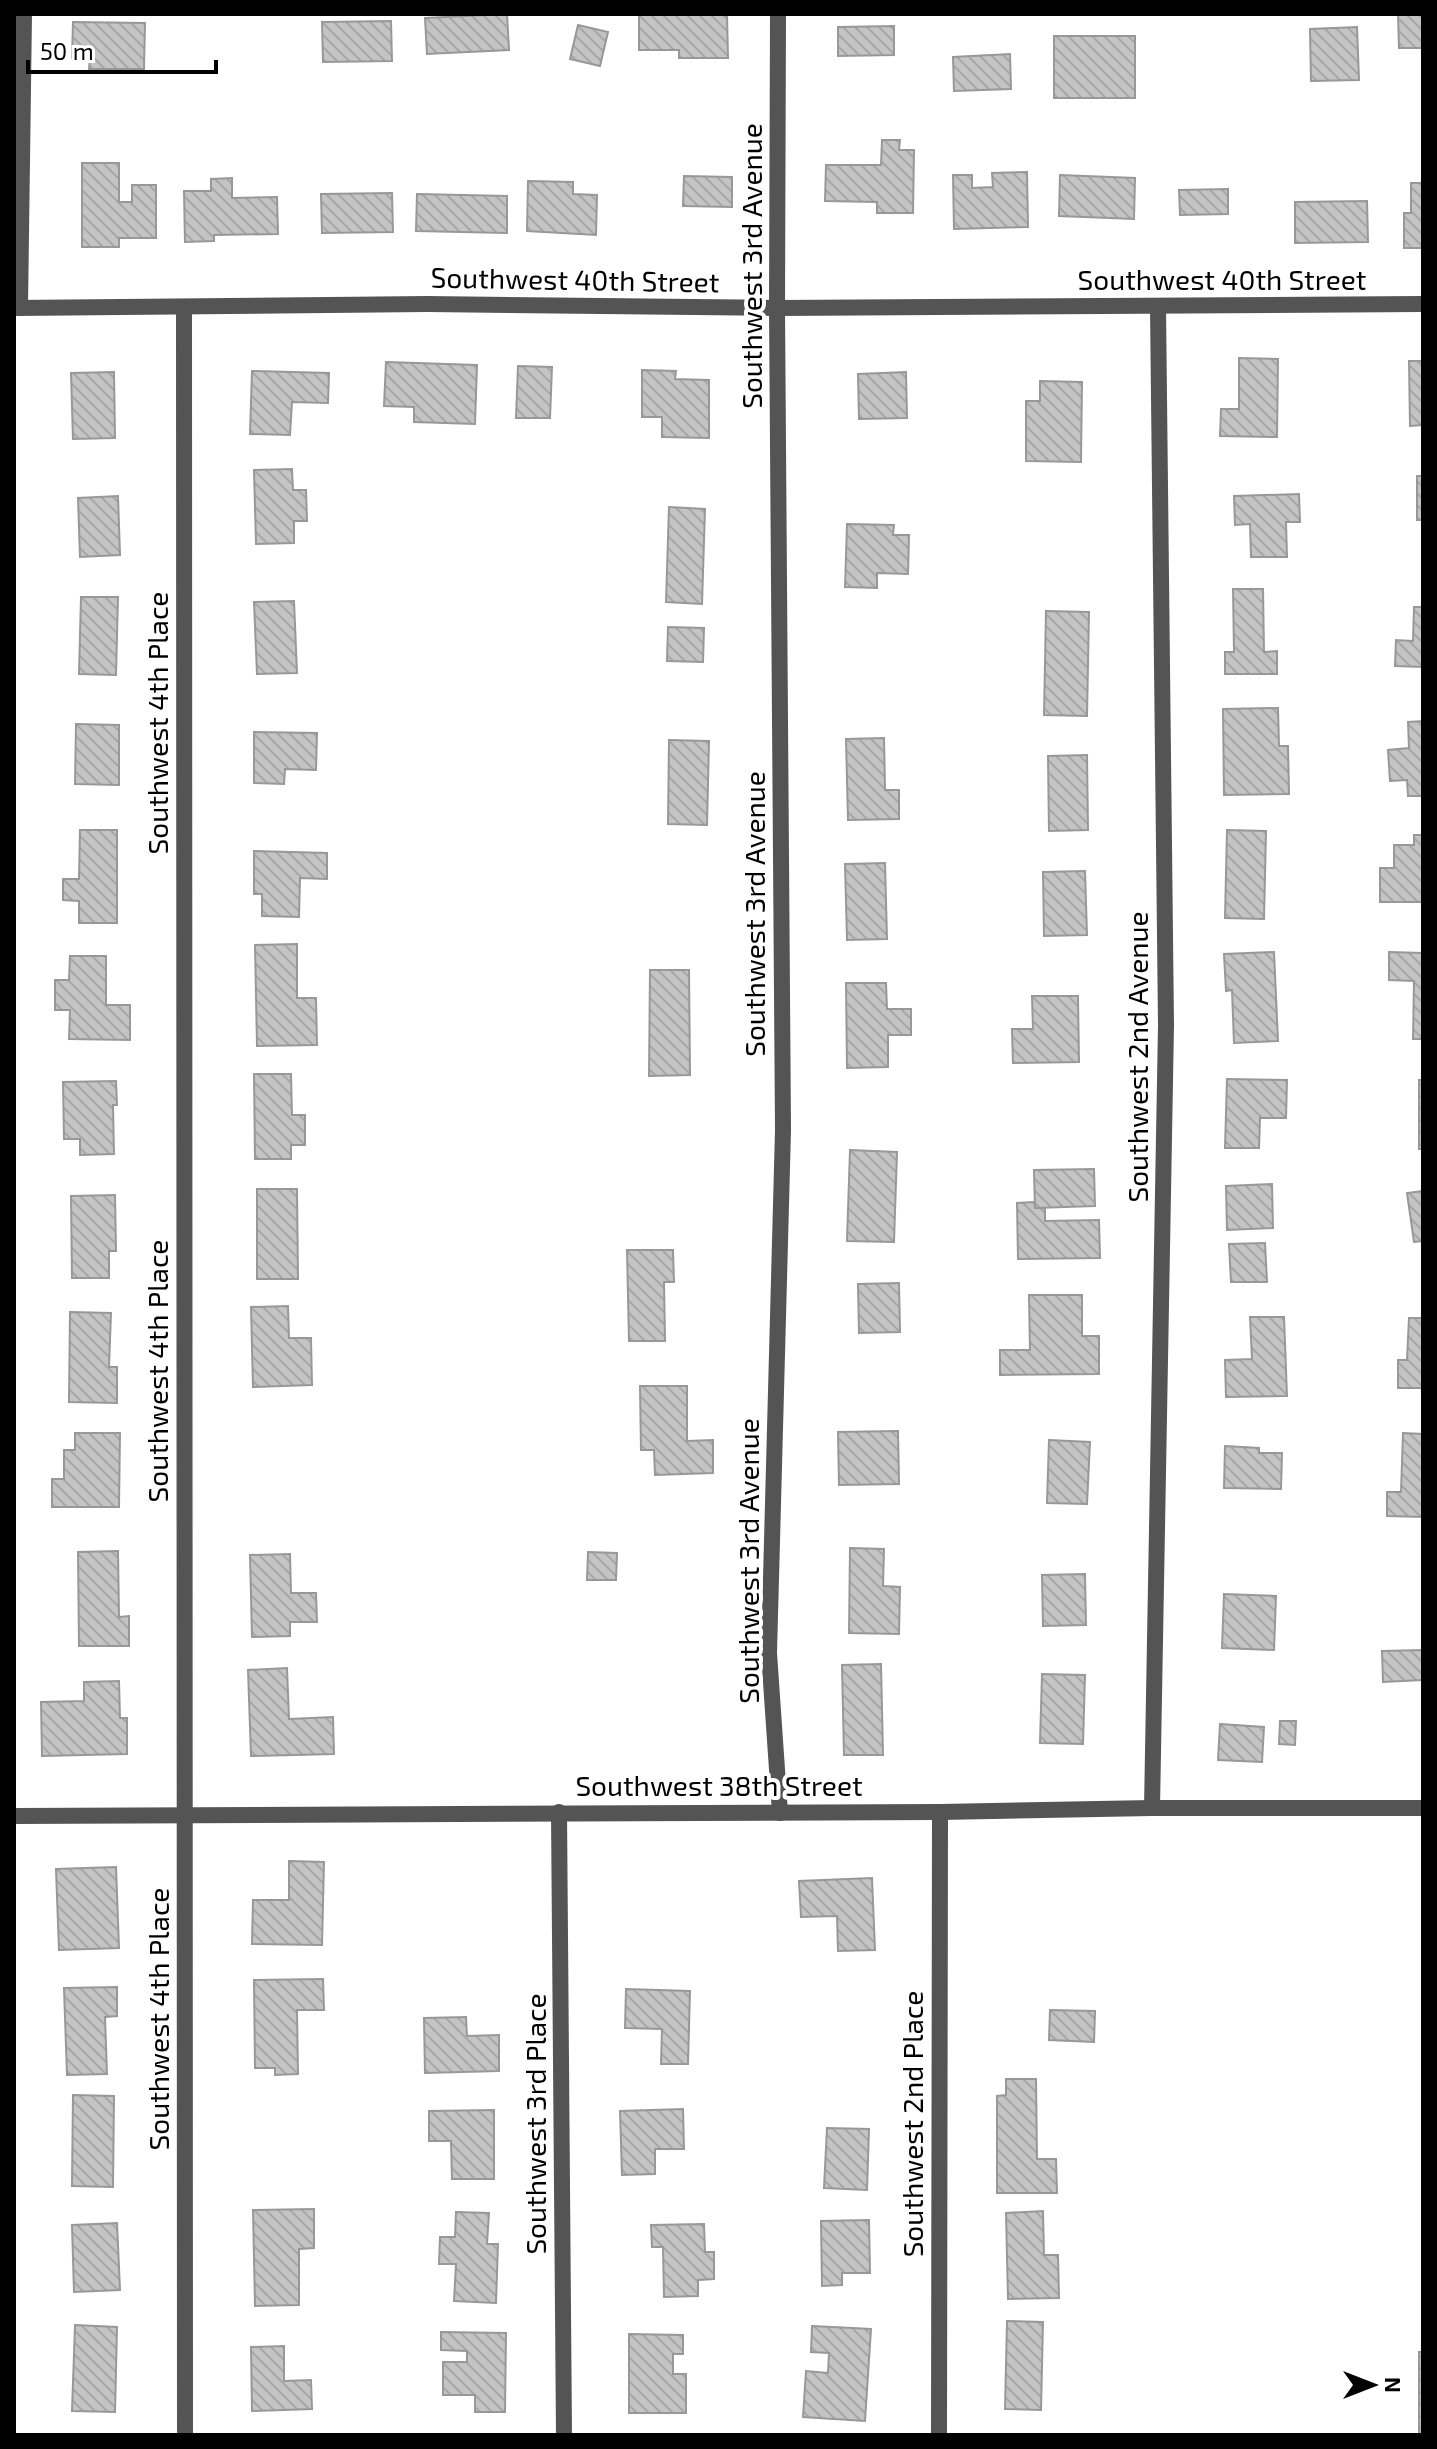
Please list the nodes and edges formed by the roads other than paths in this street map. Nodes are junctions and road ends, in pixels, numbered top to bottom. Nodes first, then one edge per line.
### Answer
1 (24, 14) edge
2 (778, 14) edge
3 (1423, 304) edge
4 (184, 307) junction
5 (1158, 307) junction
6 (17, 308) edge
7 (777, 308) junction
8 (1152, 1808) junction
9 (1423, 1808) edge
10 (559, 1812) junction
11 (940, 1812) junction
12 (780, 1813) junction
13 (184, 1815) junction
14 (14, 1816) edge
15 (185, 2435) edge
16 (564, 2435) edge
17 (939, 2435) edge

1 - 6 street
2 - 7 street, Southwest 3rd Avenue
3 - 5 street, Southwest 40th Street
4 - 6 street, Southwest 40th Street
4 - 7 street, Southwest 40th Street
4 - 13 street, Southwest 4th Place
5 - 7 street, Southwest 40th Street
5 - 8 street, Southwest 2nd Avenue
7 - 12 street, Southwest 3rd Avenue
8 - 9 street, Southwest 38th Street
8 - 11 street, Southwest 38th Street
10 - 12 street, Southwest 38th Street
10 - 13 street, Southwest 38th Street
10 - 16 street, Southwest 3rd Place
11 - 12 street, Southwest 38th Street
11 - 17 street, Southwest 2nd Place
13 - 14 street, Southwest 38th Street
13 - 15 street, Southwest 4th Place

